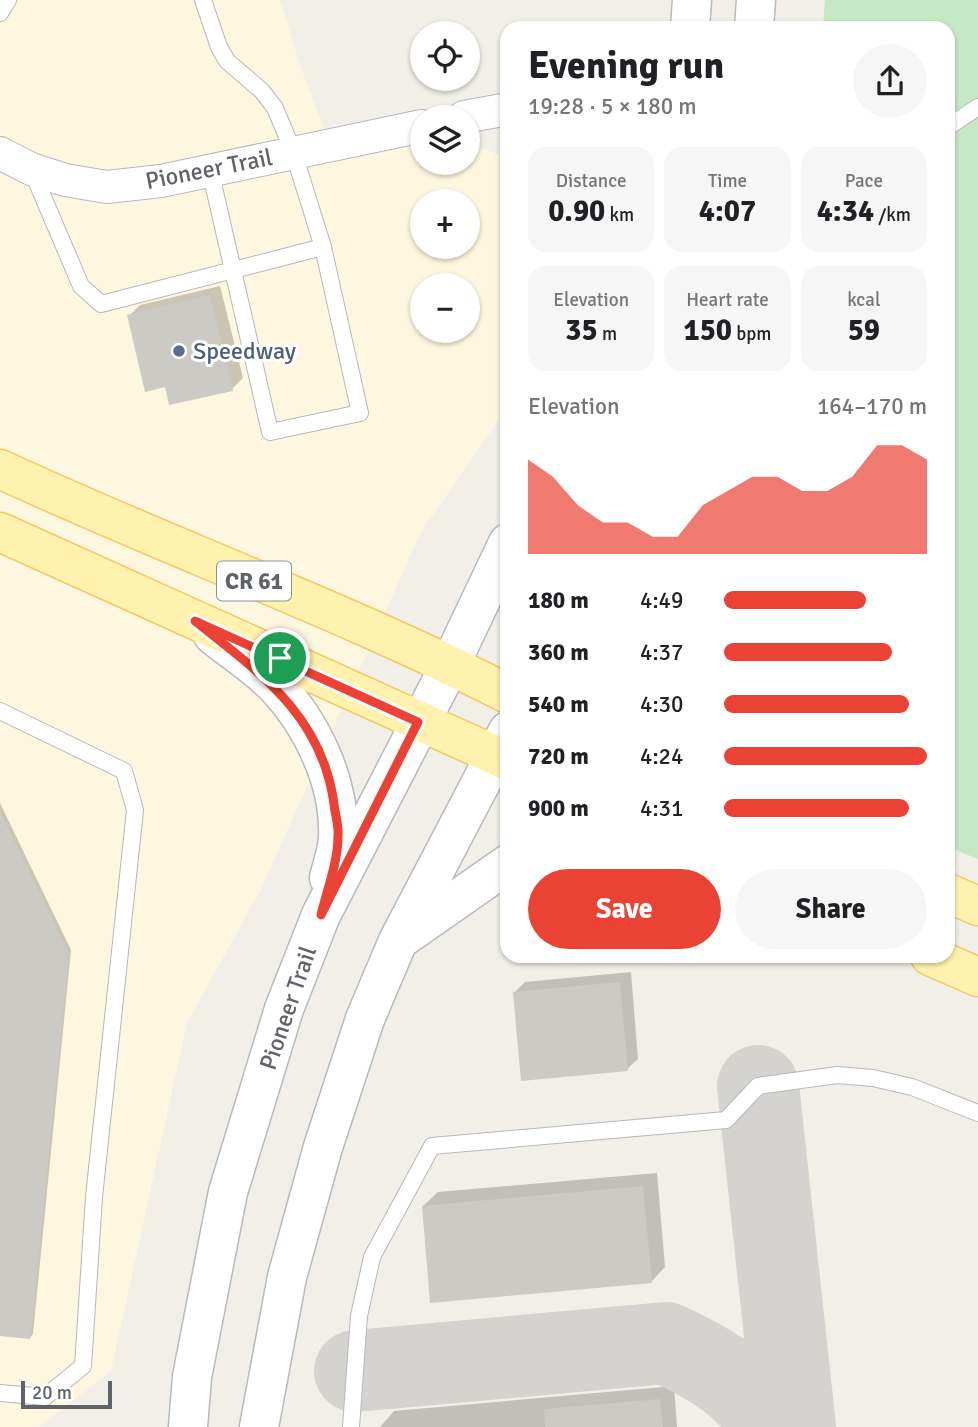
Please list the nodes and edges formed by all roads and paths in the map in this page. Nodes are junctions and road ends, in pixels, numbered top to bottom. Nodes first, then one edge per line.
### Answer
1 (8, 0) edge
2 (204, 0) edge
3 (692, 0) edge
4 (756, 0) edge
5 (0, 13) edge
6 (690, 21) edge
7 (754, 21) edge
8 (978, 107) edge
9 (500, 110) edge
10 (480, 114) edge
11 (955, 122) edge
12 (410, 128) edge
13 (293, 151) junction
14 (0, 153) edge
15 (32, 169) junction
16 (209, 170) junction
17 (323, 247) junction
18 (235, 271) junction
19 (0, 470) edge
20 (0, 531) edge
21 (500, 560) edge
22 (195, 621) junction
23 (450, 665) junction
24 (500, 690) edge
25 (0, 711) edge
26 (418, 722) junction
27 (500, 748) edge
28 (500, 756) edge
29 (500, 870) edge
30 (955, 896) edge
31 (978, 906) edge
32 (321, 915) junction
33 (398, 941) junction
34 (946, 963) edge
35 (978, 977) edge
36 (978, 1113) edge
37 (0, 1393) edge
38 (188, 1427) edge
39 (258, 1427) edge
40 (351, 1427) edge

1 - 5 lane
2 - 13 lane
3 - 6 main road
4 - 7 main road
8 - 11 lane
9 - 10 street
12 - 13 street, Pioneer Trail
13 - 16 street, Pioneer Trail
13 - 17 lane
14 - 15 street, Pioneer Trail
15 - 16 street, Pioneer Trail
15 - 18 lane
16 - 18 lane
17 - 18 lane
17 - 18 lane
19 - 23 main road, CR 61
20 - 22 main road, CR 61
21 - 23 main road, Pioneer Trail
22 - 26 main road, CR 61
22 - 32 main road
23 - 24 main road, CR 61
23 - 26 main road, Pioneer Trail
25 - 37 lane
26 - 27 main road, CR 61
26 - 32 main road, Pioneer Trail
28 - 33 main road
29 - 33 main road
30 - 31 main road
32 - 38 main road, Pioneer Trail
33 - 39 main road
34 - 35 main road
36 - 40 lane

